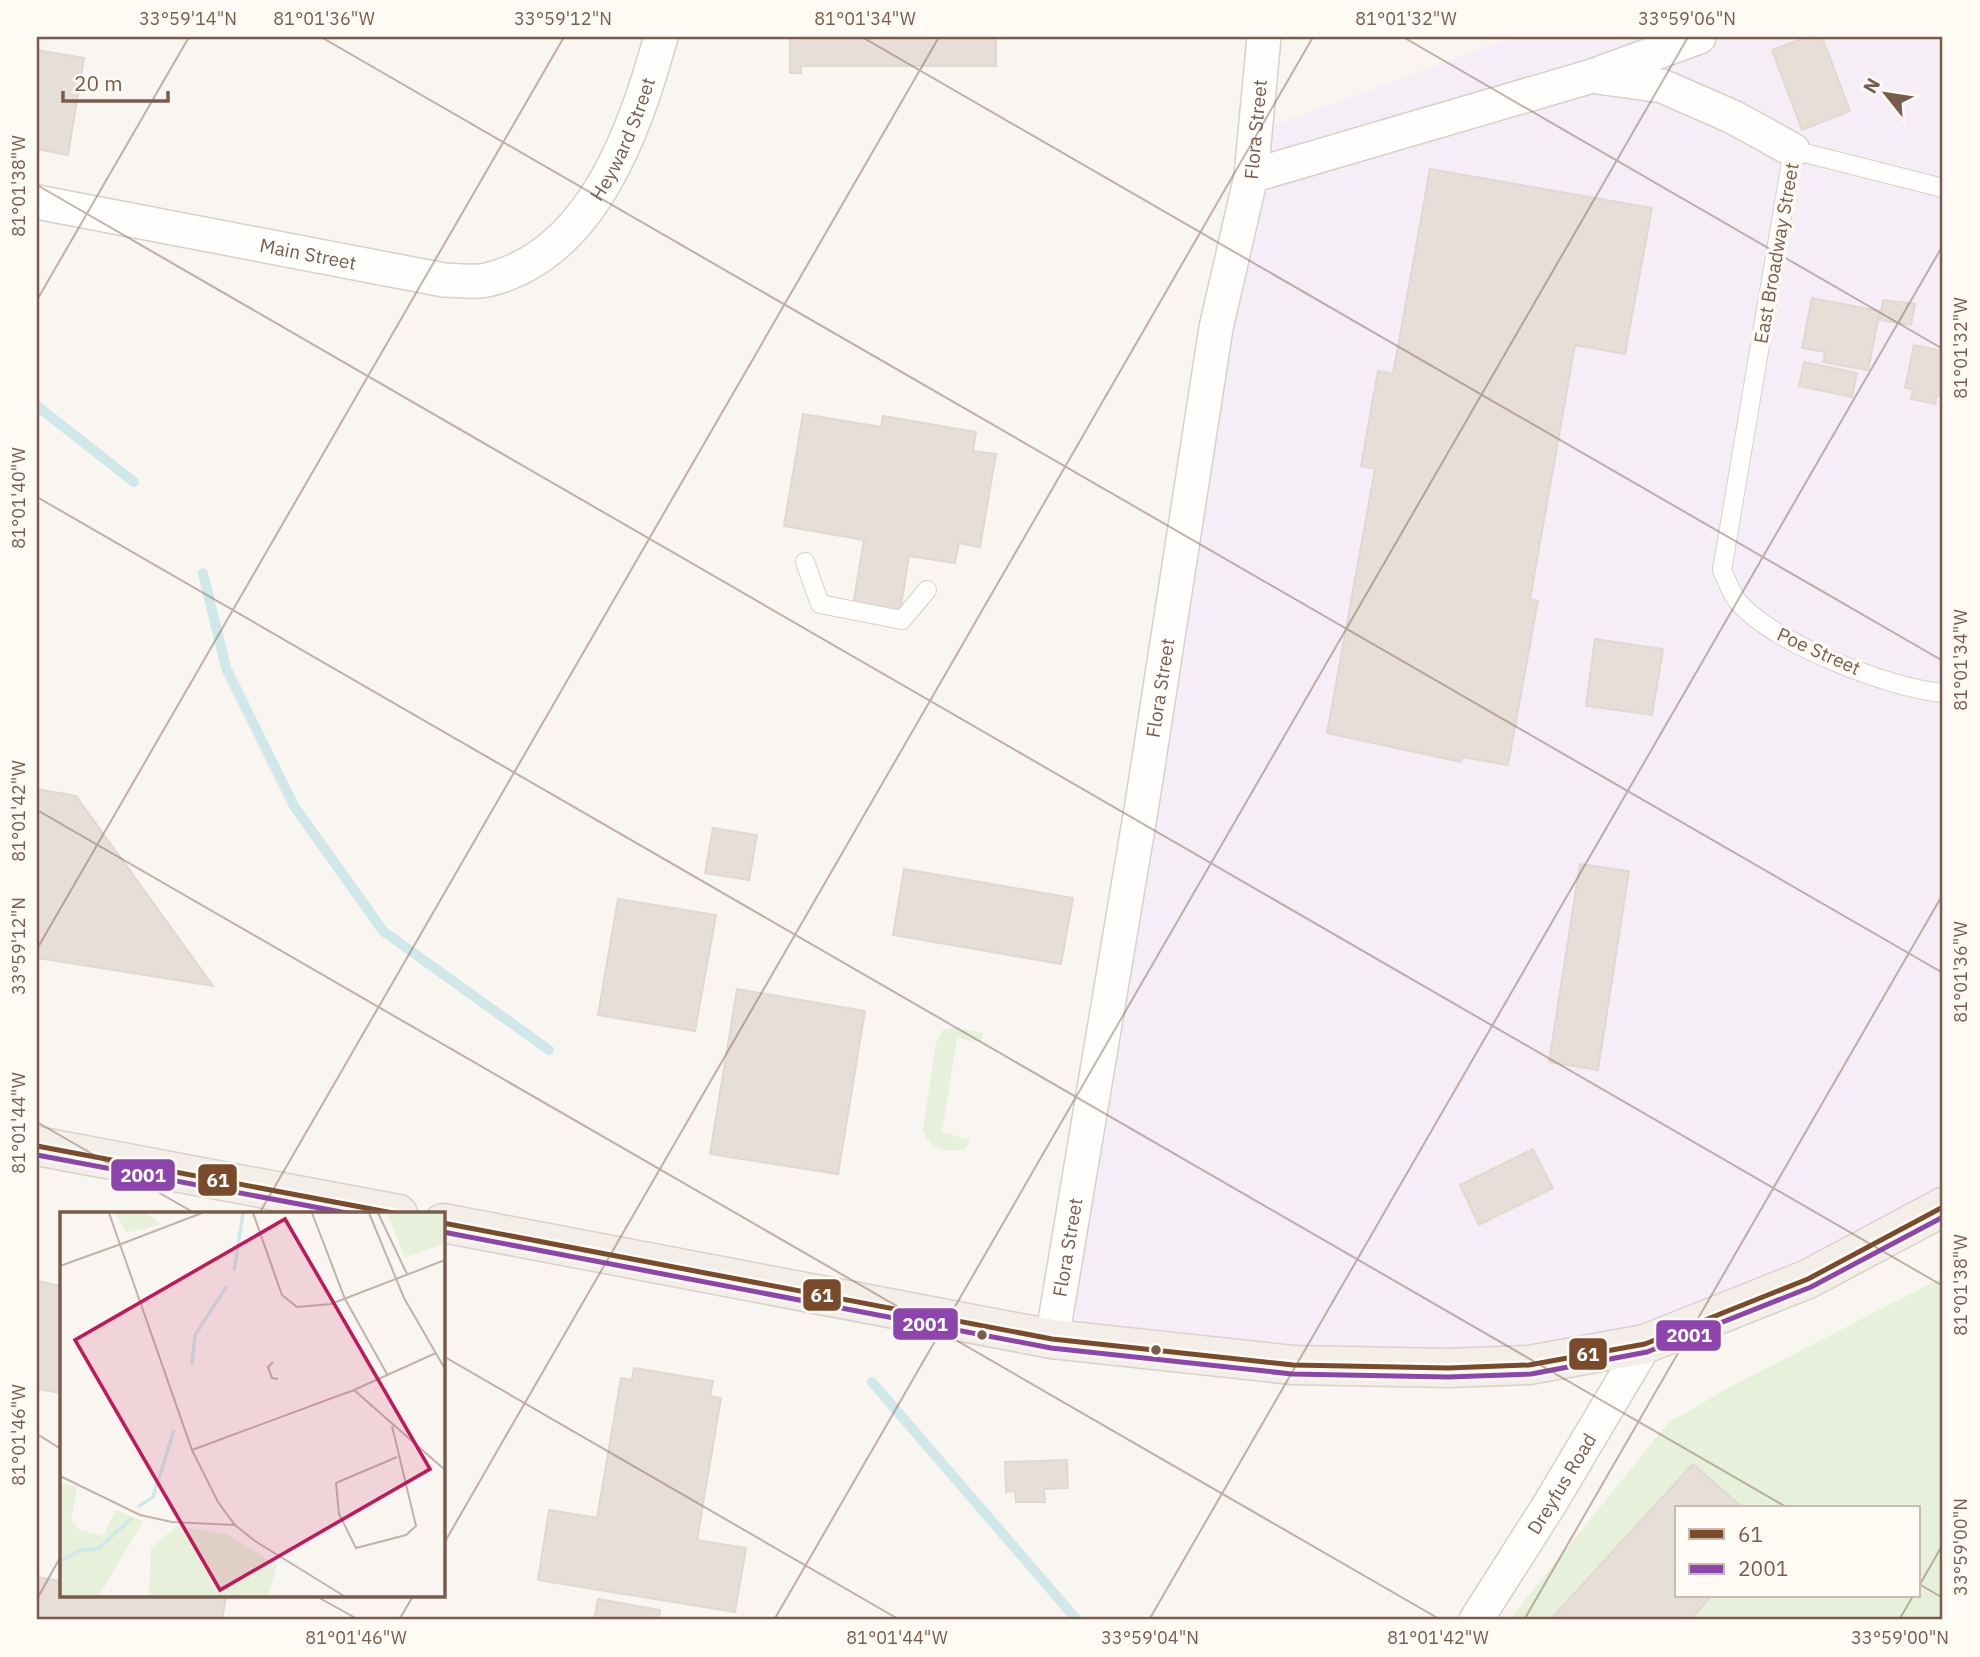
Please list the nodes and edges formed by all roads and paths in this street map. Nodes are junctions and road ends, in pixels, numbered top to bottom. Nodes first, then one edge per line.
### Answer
1 (661, 37) edge
2 (1264, 37) edge
3 (1699, 37) edge
4 (1592, 76) junction
5 (1793, 150) junction
6 (1251, 176) junction
7 (1943, 188) edge
8 (37, 202) edge
9 (567, 232) joint
10 (805, 562) dead end
11 (1722, 570) joint
12 (926, 590) dead end
13 (1943, 693) edge
14 (37, 1146) edge
15 (1943, 1207) edge
16 (387, 1212) edge
17 (444, 1223) edge
18 (1052, 1339) junction
19 (1645, 1344) junction
20 (1476, 1620) edge

1 - 9 street, Heyward Street
2 - 6 street, Flora Street
3 - 4 street, East Broadway Street
4 - 5 street, East Broadway Street
4 - 6 street, East Broadway Street
5 - 7 lane
5 - 11 lane, East Broadway Street
6 - 18 street, Flora Street
8 - 9 street, Main Street
10 - 12 lane
11 - 13 lane, Poe Street
14 - 16 main road
15 - 19 main road
17 - 18 main road
18 - 19 main road
19 - 20 street, Dreyfus Road

